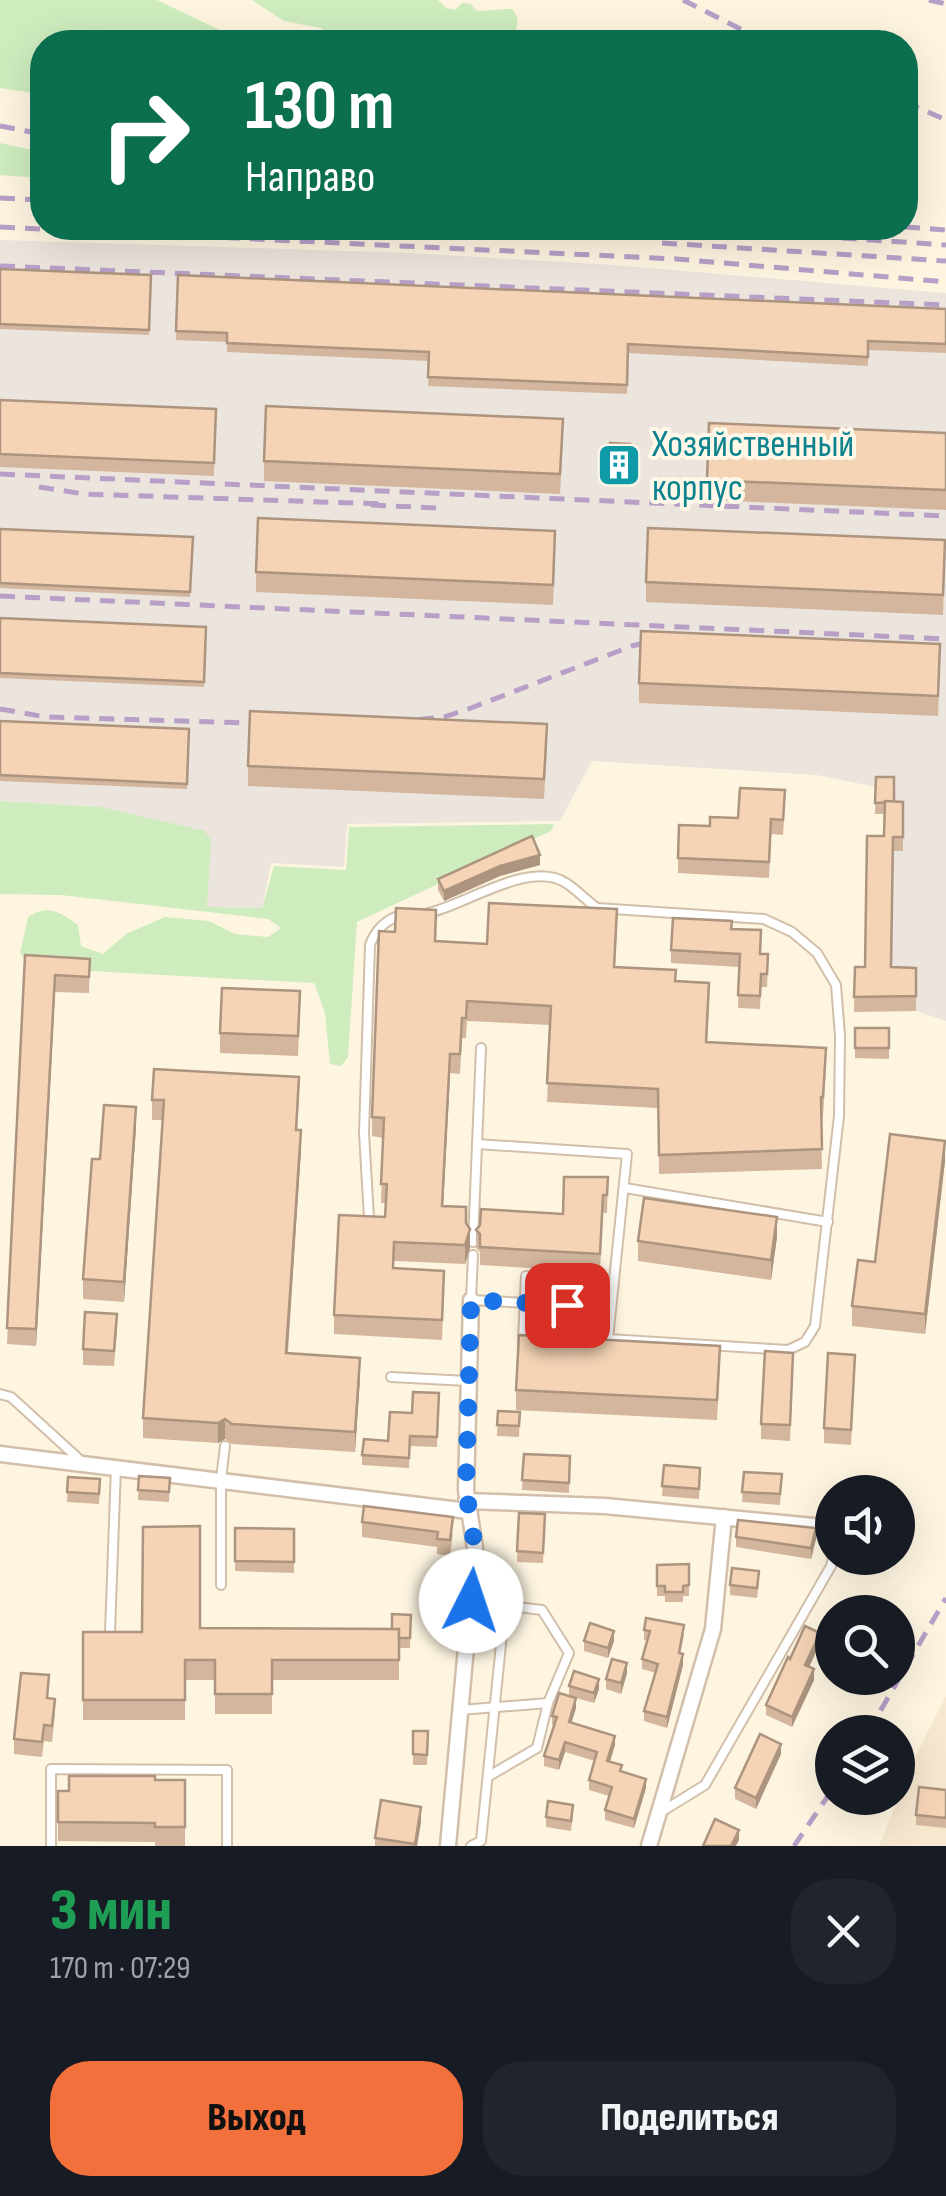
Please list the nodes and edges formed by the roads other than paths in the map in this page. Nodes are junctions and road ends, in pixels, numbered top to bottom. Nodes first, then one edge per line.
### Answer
1 (481, 1048) dead end
2 (477, 1144) junction
3 (626, 1188) junction
4 (369, 1218) edge
5 (828, 1222) junction
6 (474, 1242) edge
7 (473, 1255) dead end
8 (526, 1276) dead end
9 (568, 1280) dead end
10 (471, 1300) junction
11 (525, 1302) junction
12 (567, 1305) junction
13 (522, 1348) edge
14 (565, 1350) edge
15 (390, 1376) dead end
16 (468, 1380) junction
17 (0, 1394) edge
18 (226, 1446) dead end
19 (0, 1454) edge
20 (83, 1463) junction
21 (116, 1467) junction
22 (221, 1479) junction
23 (467, 1506) junction
24 (724, 1517) junction
25 (815, 1527) edge
26 (827, 1575) edge
27 (221, 1585) dead end
28 (471, 1601) junction
29 (505, 1605) junction
30 (110, 1632) edge
31 (548, 1703) junction
32 (496, 1709) junction
33 (460, 1710) junction
34 (488, 1776) junction
35 (658, 1814) junction
36 (51, 1846) edge
37 (226, 1846) edge
38 (448, 1846) edge
39 (471, 1846) edge
40 (648, 1846) edge

1 - 2 lane
2 - 3 lane
2 - 6 lane
3 - 5 lane
3 - 5 lane
4 - 5 lane
7 - 10 lane
8 - 11 lane
9 - 12 lane
10 - 11 lane
10 - 16 street
11 - 12 lane
11 - 13 lane
12 - 14 lane
15 - 16 lane
16 - 23 street
17 - 20 lane
18 - 22 lane
19 - 20 street
20 - 21 street
21 - 22 street
21 - 30 lane
22 - 23 street
22 - 27 lane
23 - 24 street
23 - 28 street
24 - 25 street
24 - 35 street
26 - 35 lane
28 - 29 lane
28 - 33 street
29 - 31 lane
29 - 32 lane
31 - 32 lane
31 - 34 lane
32 - 33 lane
32 - 34 lane
33 - 38 street
34 - 39 lane
35 - 40 street
36 - 37 lane

